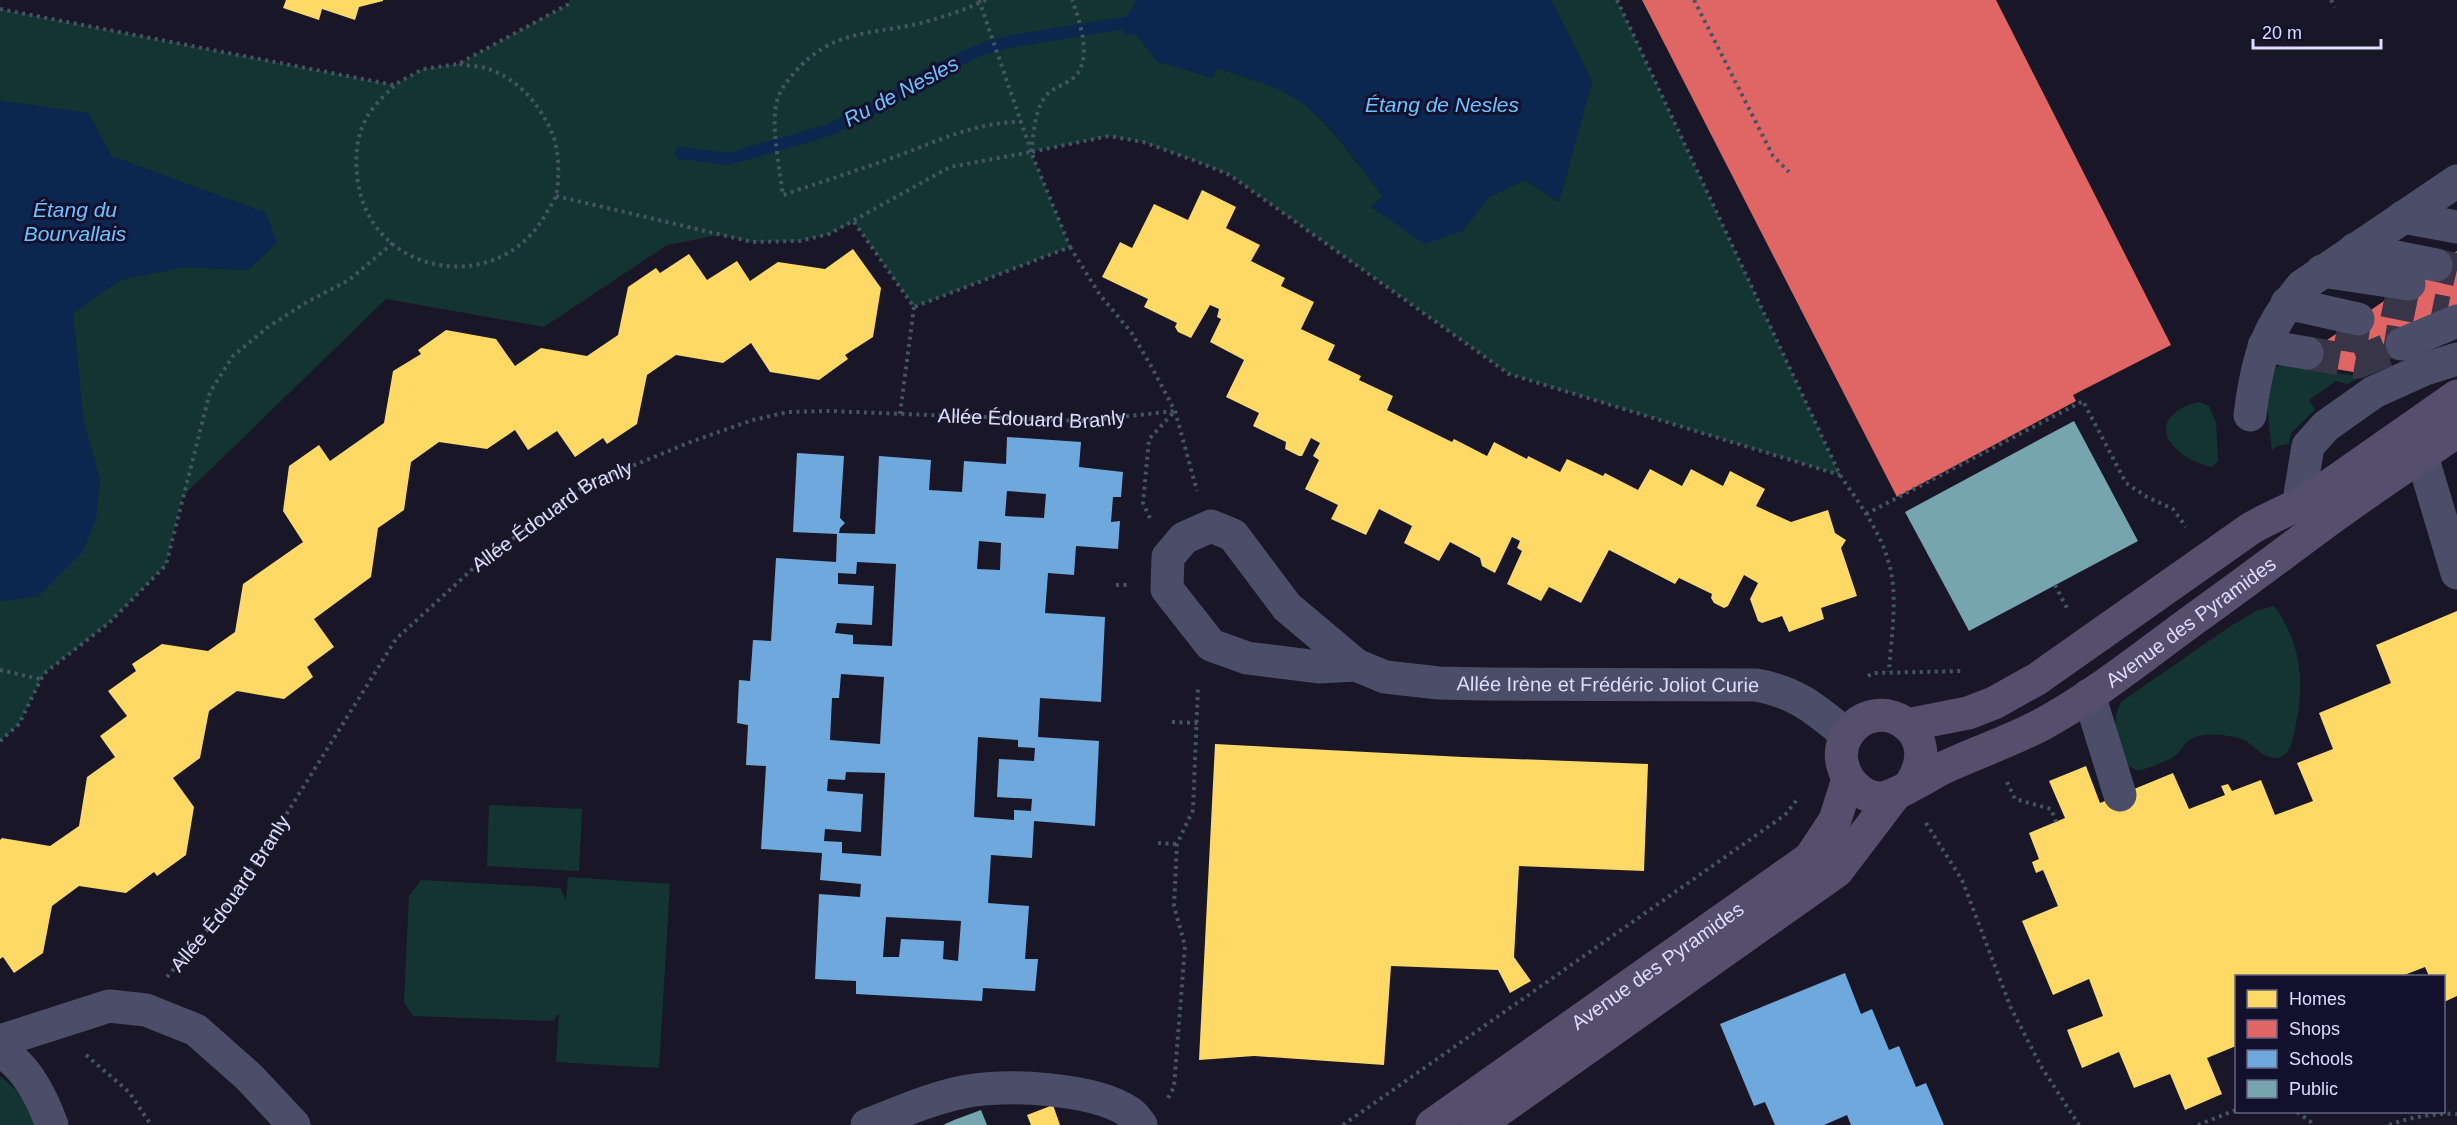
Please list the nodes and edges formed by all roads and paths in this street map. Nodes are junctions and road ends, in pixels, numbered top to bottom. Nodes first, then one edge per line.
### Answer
1 (570, 0) edge
2 (979, 0) edge
3 (986, 0) edge
4 (1072, 0) edge
5 (1617, 0) edge
6 (1694, 0) edge
7 (2331, 0) edge
8 (2335, 7) dead end
9 (0, 9) edge
10 (458, 64) junction
11 (394, 85) junction
12 (1021, 122) junction
13 (1031, 152) junction
14 (1789, 172) dead end
15 (556, 196) junction
16 (2424, 206) edge
17 (854, 222) junction
18 (2457, 227) edge
19 (393, 243) junction
20 (1070, 247) junction
21 (2446, 258) edge
22 (2396, 292) tunnel mouth
23 (2290, 305) junction
24 (914, 306) junction
25 (2347, 326) tunnel mouth
26 (2307, 353) dead end
27 (2457, 359) edge
28 (2457, 396) edge
29 (1175, 411) junction
30 (900, 414) junction
31 (2250, 415) dead end
32 (2457, 431) edge
33 (2422, 456) junction
34 (1840, 475) junction
35 (2298, 507) junction
36 (1866, 514) junction
37 (1154, 525) dead end
38 (1211, 526) junction
39 (2188, 529) dead end
40 (2457, 573) edge
41 (2055, 585) dead end
42 (2070, 614) dead end
43 (1356, 665) junction
44 (0, 670) edge
45 (1889, 672) dead end
46 (41, 679) junction
47 (1198, 687) dead end
48 (2089, 695) junction
49 (1172, 722) dead end
50 (1198, 723) junction
51 (1908, 725) junction
52 (1847, 735) junction
53 (0, 741) edge
54 (2003, 774) dead end
55 (1848, 779) junction
56 (1902, 790) junction
57 (2120, 795) dead end
58 (2056, 822) dead end
59 (1926, 823) dead end
60 (1158, 843) dead end
61 (1177, 844) junction
62 (146, 1010) junction
63 (51, 1025) junction
64 (0, 1041) edge
65 (0, 1051) edge
66 (2235, 1110) edge
67 (2298, 1113) edge
68 (2457, 1114) edge
69 (1152, 1116) edge
70 (1497, 1119) edge
71 (52, 1125) edge
72 (151, 1125) edge
73 (294, 1125) edge
74 (867, 1125) edge
75 (1432, 1125) edge
76 (2079, 1125) edge
77 (2198, 1125) edge
78 (2315, 1125) edge
79 (2389, 1125) edge

1 - 10 path
2 - 12 path
3 - 12 path
4 - 13 path
5 - 34 path
6 - 14 path
7 - 8 path
9 - 11 path
10 - 11 path
10 - 15 path
11 - 19 path
12 - 13 path
13 - 17 path
13 - 20 path
13 - 34 path
15 - 17 path
15 - 19 path
16 - 18 street
16 - 21 street
16 - 23 street
17 - 24 path
19 - 46 path
20 - 24 path
20 - 29 path
22 - 23 street
23 - 25 street
23 - 26 street
23 - 31 street
24 - 30 path
27 - 35 street
28 - 35 main road, Avenue des Pyramides
29 - 30 path, Allée Édouard Branly
29 - 37 path
29 - 38 path
30 - 62 path, Allée Édouard Branly
32 - 33 main road, Avenue des Pyramides
33 - 40 street
33 - 48 main road, Avenue des Pyramides
34 - 36 path
35 - 51 main road, Avenue des Pyramides
36 - 39 path
36 - 45 path
38 - 43 street, Allée Irène et Frédéric Joliot Curie
38 - 43 street, Allée Irène et Frédéric Joliot Curie
41 - 42 path
43 - 52 street, Allée Irène et Frédéric Joliot Curie
44 - 46 path
46 - 53 path
47 - 50 path
48 - 56 main road, Avenue des Pyramides
48 - 57 street
49 - 50 path
50 - 61 path
51 - 52 main road, Avenue des Pyramides
51 - 56 main road, Avenue des Pyramides
52 - 55 main road
54 - 58 path
55 - 56 main road, Avenue des Pyramides
55 - 75 main road, Avenue des Pyramides
56 - 70 main road, Avenue des Pyramides
59 - 76 path
60 - 61 path
61 - 69 path
62 - 63 street
62 - 73 street
63 - 64 street
63 - 72 path
65 - 71 street
66 - 77 path
67 - 78 path
68 - 79 path
69 - 74 street

